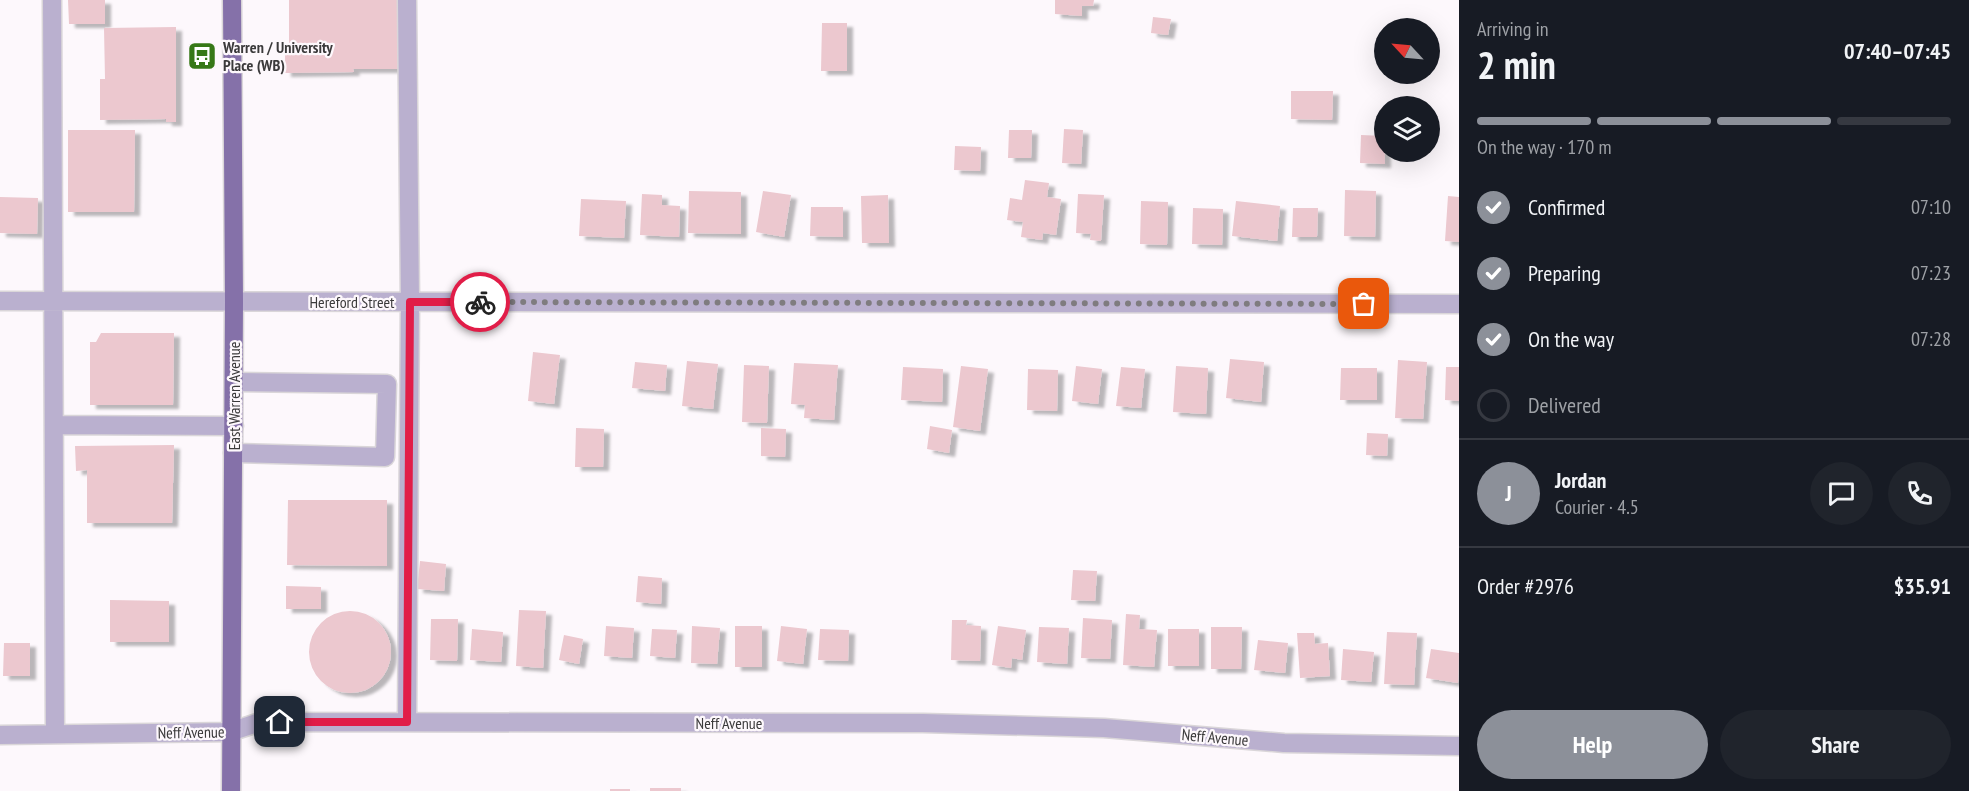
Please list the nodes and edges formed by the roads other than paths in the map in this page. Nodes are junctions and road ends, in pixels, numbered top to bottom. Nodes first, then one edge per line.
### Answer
1 (52, 0) edge
2 (232, 0) edge
3 (407, 0) edge
4 (0, 301) edge
5 (53, 301) junction
6 (234, 302) junction
7 (410, 302) junction
8 (1459, 304) edge
9 (234, 382) junction
10 (54, 425) junction
11 (234, 426) junction
12 (233, 453) junction
13 (407, 722) junction
14 (230, 732) junction
15 (55, 734) junction
16 (0, 735) edge
17 (1459, 746) edge
18 (231, 791) edge

1 - 5 street
2 - 6 main road, East Warren Avenue
3 - 7 street
4 - 5 street, Hereford Street
5 - 6 street, Hereford Street
5 - 10 street
6 - 7 street, Hereford Street
6 - 9 main road, East Warren Avenue
7 - 8 street, Hereford Street
7 - 13 street
9 - 11 main road, East Warren Avenue
9 - 12 street
10 - 11 street
10 - 15 street
11 - 12 main road, East Warren Avenue
12 - 14 main road, East Warren Avenue
13 - 14 street, Neff Avenue
13 - 17 street, Neff Avenue
14 - 15 street, Neff Avenue
14 - 18 main road, East Warren Avenue
15 - 16 street, Neff Avenue

